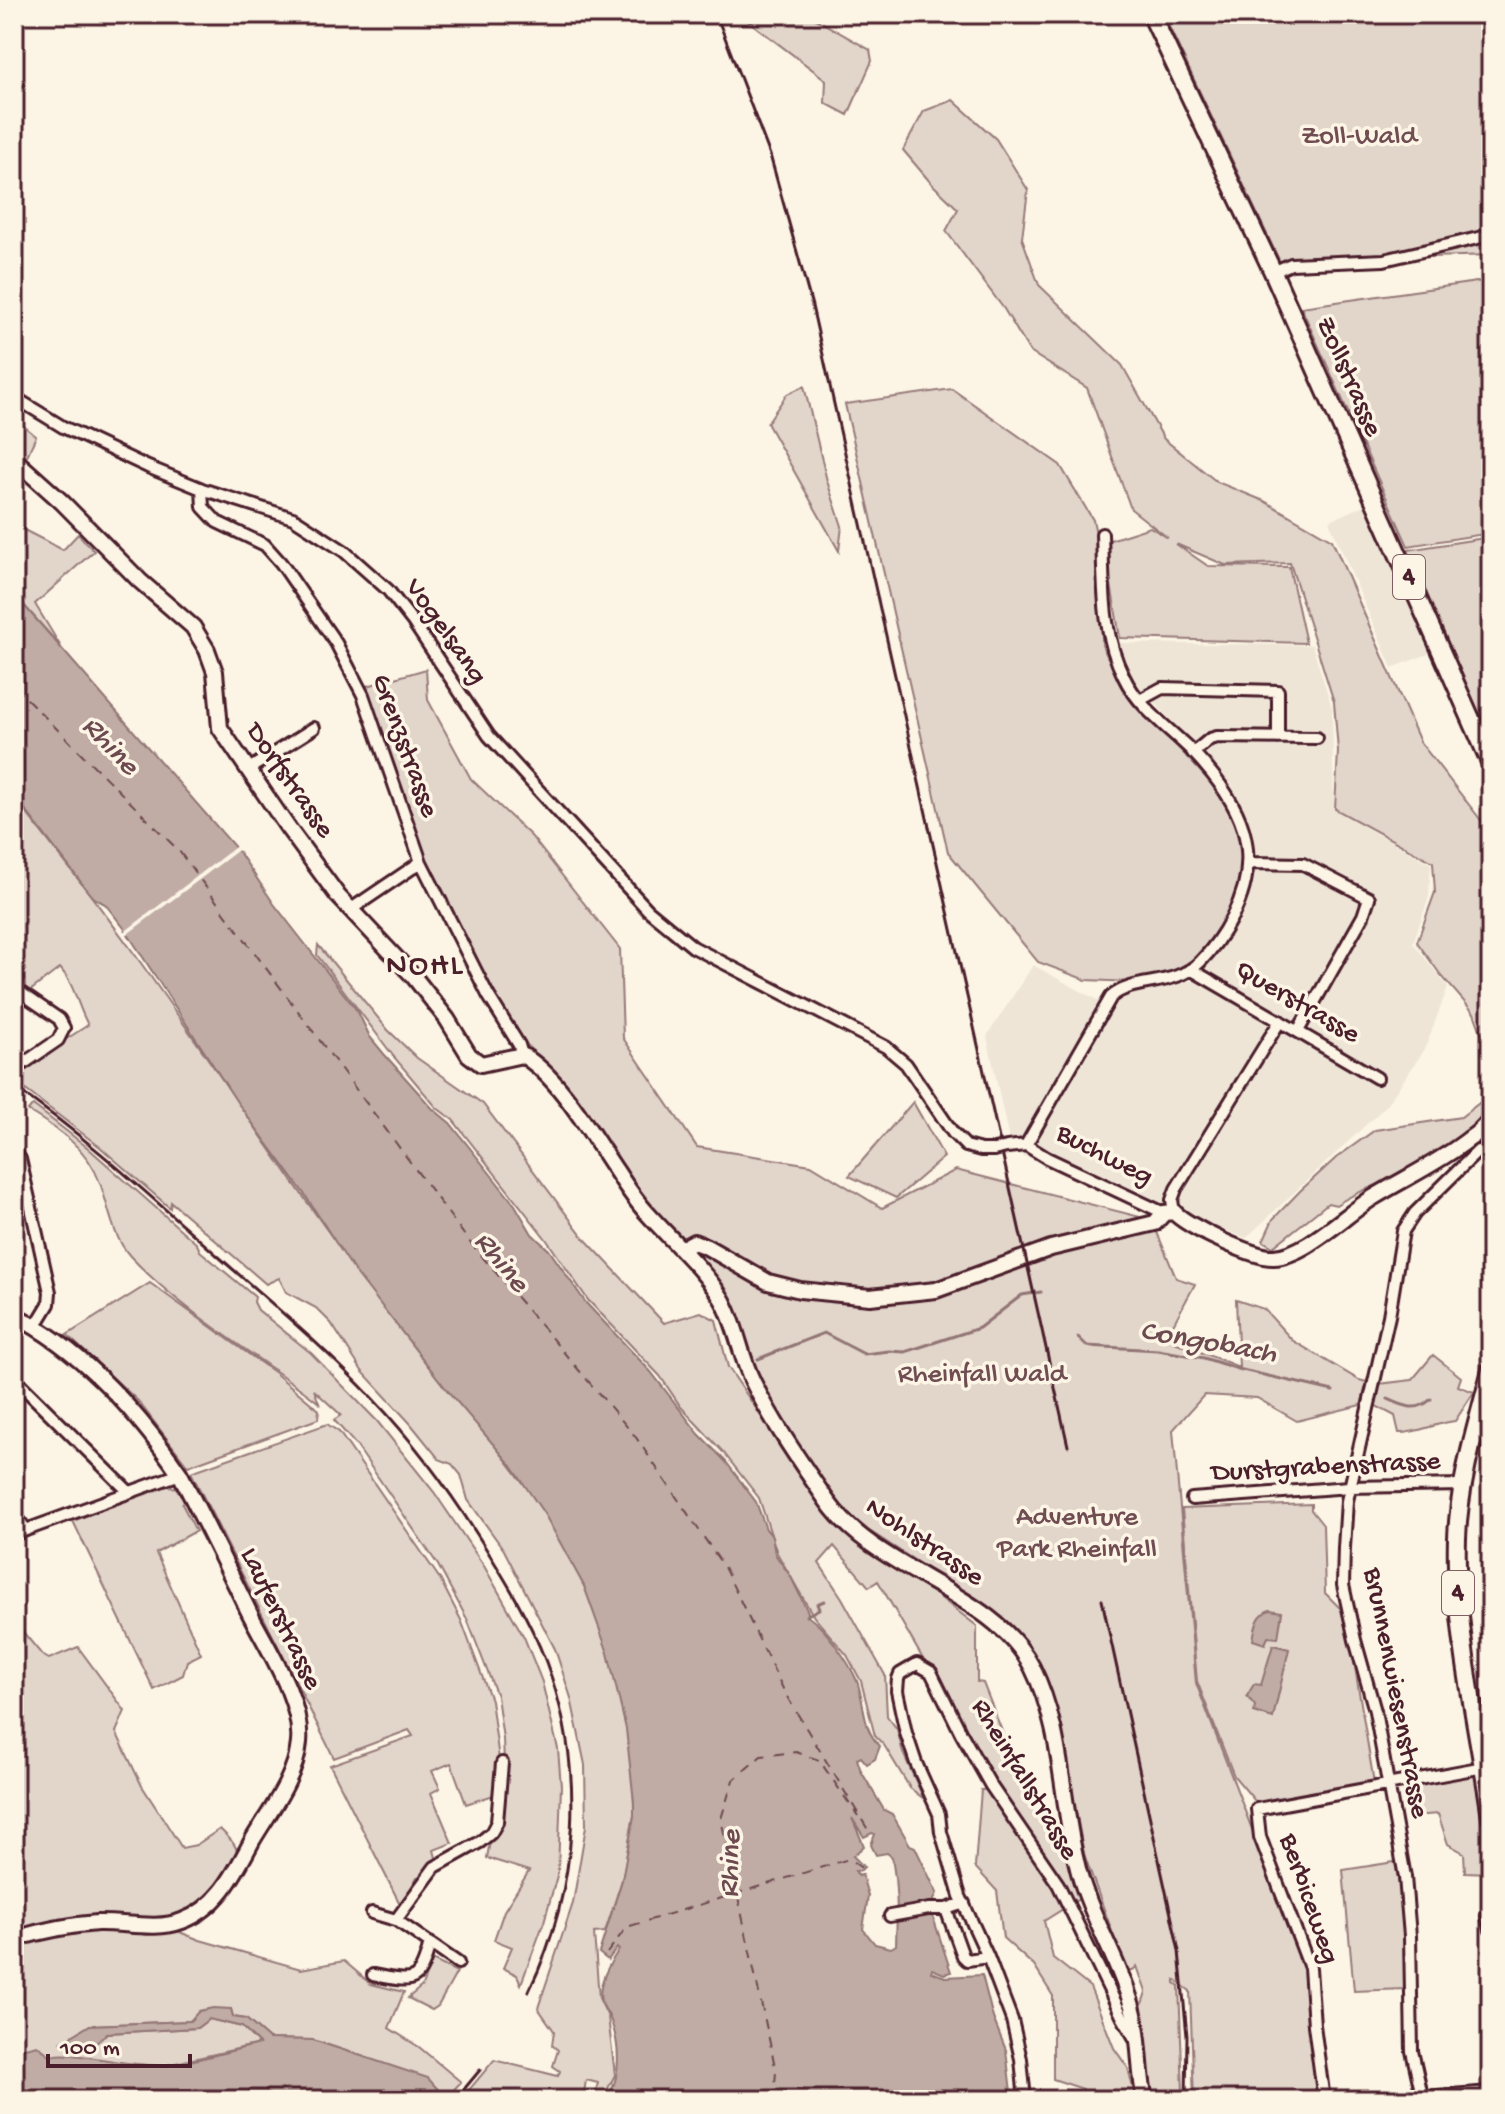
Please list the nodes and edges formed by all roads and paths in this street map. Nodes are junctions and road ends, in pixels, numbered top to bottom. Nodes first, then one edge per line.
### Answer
1 (1151, 14) edge
2 (1491, 235) edge
3 (1273, 272) junction
4 (14, 397) edge
5 (14, 459) edge
6 (202, 489) junction
7 (1102, 534) dead end
8 (1140, 700) junction
9 (314, 728) dead end
10 (1278, 738) junction
11 (1317, 738) dead end
12 (1193, 753) junction
13 (1491, 764) edge
14 (249, 769) junction
15 (421, 862) junction
16 (604, 862) joint
17 (1249, 863) junction
18 (350, 910) junction
19 (1192, 970) junction
20 (14, 988) edge
21 (1280, 1021) junction
22 (1298, 1031) junction
23 (522, 1055) junction
24 (14, 1070) edge
25 (1377, 1078) dead end
26 (1491, 1118) edge
27 (1026, 1145) junction
28 (1491, 1149) edge
29 (14, 1151) edge
30 (1169, 1213) junction
31 (681, 1249) junction
32 (14, 1315) edge
33 (35, 1327) junction
34 (1491, 1370) edge
35 (14, 1378) edge
36 (180, 1474) junction
37 (1463, 1485) junction
38 (1349, 1487) junction
39 (129, 1492) junction
40 (1192, 1499) dead end
41 (14, 1513) edge
42 (26, 1530) junction
43 (14, 1535) edge
44 (502, 1763) dead end
45 (1484, 1767) junction
46 (1389, 1784) junction
47 (1491, 1817) edge
48 (964, 1903) junction
49 (946, 1909) junction
50 (1491, 1911) edge
51 (372, 1913) dead end
52 (890, 1916) dead end
53 (396, 1920) junction
54 (1491, 1930) edge
55 (14, 1939) edge
56 (430, 1943) junction
57 (988, 1957) junction
58 (458, 1963) dead end
59 (373, 1975) dead end
60 (1139, 2043) junction
61 (1491, 2092) edge
62 (1422, 2099) edge
63 (1025, 2100) edge
64 (1145, 2100) edge
65 (1324, 2100) edge
66 (1384, 2100) edge

1 - 3 main road, Zollstrasse / 4
2 - 3 street
3 - 13 main road, Zollstrasse / 4
4 - 6 street, Vogelsang
5 - 14 street, Dorfstrasse
6 - 15 street, Grenzstrasse
6 - 16 street, Vogelsang
7 - 8 street
8 - 10 street
8 - 12 street
9 - 14 street
10 - 11 street
10 - 12 street
12 - 17 street
14 - 18 street, Dorfstrasse
15 - 18 street
15 - 23 street, Grenzstrasse
16 - 27 street, Buchweg, bridge
17 - 19 street
17 - 22 street
18 - 23 street, Dorfstrasse
19 - 21 street, Querstrasse
19 - 27 street
20 - 24 street
21 - 22 street, Querstrasse
21 - 30 street
22 - 25 street, Querstrasse
23 - 31 street, Nohlstrasse
26 - 30 street, Buchweg
27 - 30 street, Buchweg
28 - 38 street, Brunnenwiesenstrasse
29 - 33 street
30 - 31 street
31 - 60 street, Nohlstrasse
32 - 33 street, Lauferstrasse
33 - 36 street, Lauferstrasse
34 - 37 main road, 4
35 - 39 street
36 - 39 street
36 - 55 street, Lauferstrasse
37 - 38 street, Durstgrabenstrasse
37 - 45 main road, 4
38 - 40 street, Durstgrabenstrasse
38 - 46 street, Brunnenwiesenstrasse
39 - 42 street
41 - 42 street
42 - 43 street
44 - 53 street
45 - 46 street
45 - 47 main road, 4
46 - 62 street, Brunnenwiesenstrasse
46 - 65 street, Berbiceweg
48 - 49 street
48 - 57 street
48 - 60 street, Rheinfallstrasse
49 - 52 street
49 - 57 street
50 - 54 street
51 - 53 street
53 - 56 street
56 - 58 street
56 - 59 street
57 - 63 street
60 - 64 street, Rheinfallstrasse
61 - 62 street
62 - 66 street

